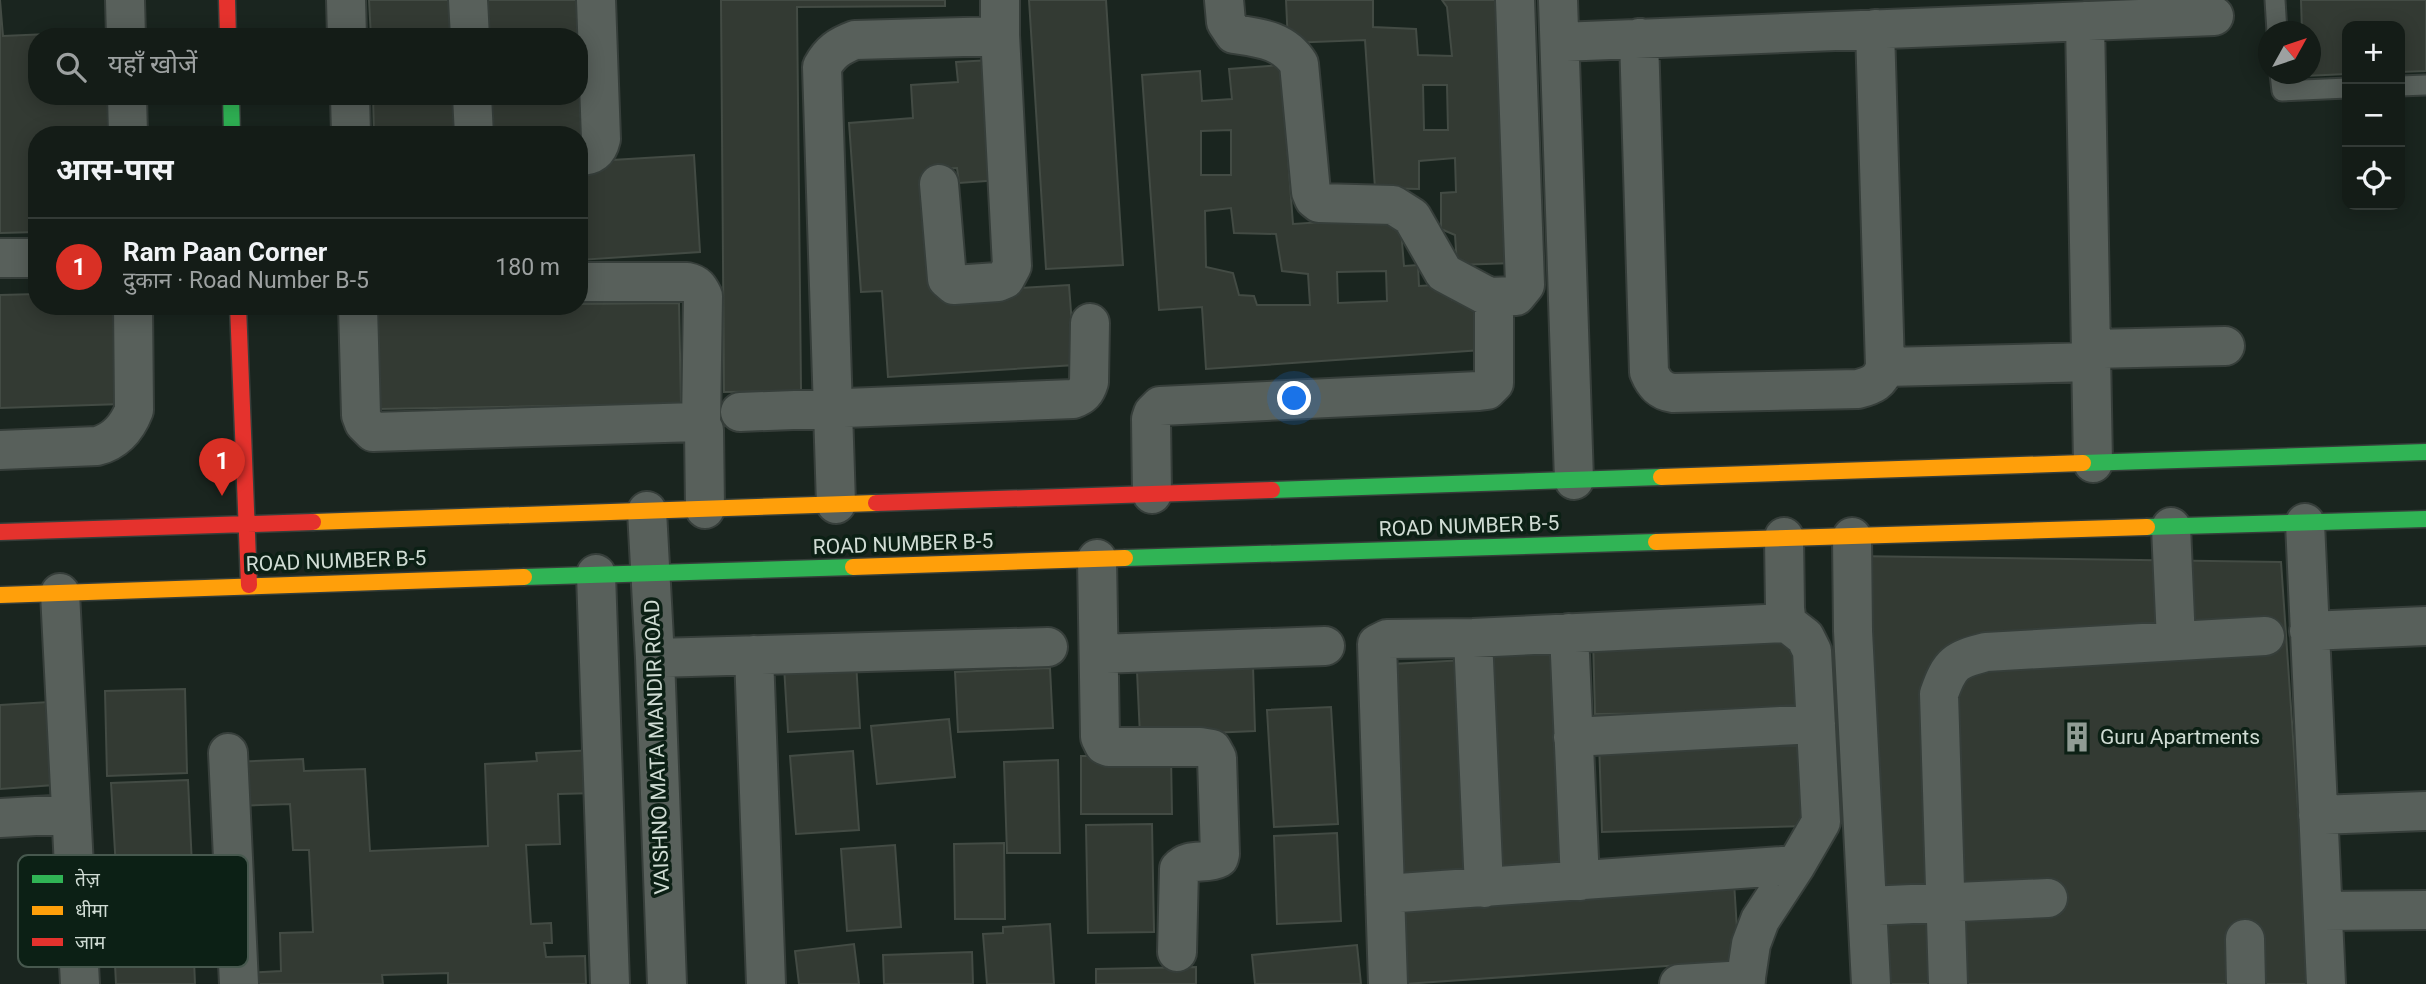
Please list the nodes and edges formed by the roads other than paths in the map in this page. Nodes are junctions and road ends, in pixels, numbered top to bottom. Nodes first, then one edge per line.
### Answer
1 (125, 0) edge
2 (227, 0) edge
3 (346, 0) edge
4 (468, 0) edge
5 (596, 0) edge
6 (1224, 0) edge
7 (1514, 0) edge
8 (1558, 0) edge
9 (2274, 0) edge
10 (2214, 16) dead end
11 (1000, 17) edge
12 (2276, 21) edge
13 (2085, 22) junction
14 (126, 28) edge
15 (228, 28) edge
16 (347, 28) edge
17 (470, 28) edge
18 (1875, 29) junction
19 (1639, 38) junction
20 (1560, 42) junction
21 (2281, 84) edge
22 (2426, 85) edge
23 (2405, 86) edge
24 (2342, 88) edge
25 (128, 105) edge
26 (231, 105) edge
27 (349, 105) edge
28 (472, 105) edge
29 (128, 126) edge
30 (232, 126) edge
31 (351, 126) edge
32 (474, 126) edge
33 (588, 156) edge
34 (939, 184) dead end
35 (0, 258) edge
36 (28, 258) edge
37 (588, 282) edge
38 (1489, 297) junction
39 (133, 315) edge
40 (238, 315) edge
41 (358, 315) edge
42 (1090, 323) dead end
43 (2225, 346) dead end
44 (2092, 356) junction
45 (1885, 367) junction
46 (834, 410) junction
47 (740, 412) dead end
48 (701, 425) junction
49 (0, 450) edge
50 (2426, 452) edge
51 (2093, 463) junction
52 (1574, 480) junction
53 (1152, 494) junction
54 (836, 504) junction
55 (705, 509) junction
56 (647, 510) junction
57 (2426, 519) edge
58 (2305, 523) junction
59 (246, 524) junction
60 (2171, 527) junction
61 (0, 531) edge
62 (1795, 537) junction
63 (1852, 537) junction
64 (1097, 559) junction
65 (650, 572) junction
66 (596, 574) junction
67 (249, 585) junction
68 (60, 593) junction
69 (0, 595) edge
70 (1787, 623) junction
71 (2426, 626) edge
72 (2309, 631) junction
73 (1569, 633) junction
74 (2266, 636) dead end
75 (1473, 638) junction
76 (2176, 642) junction
77 (1325, 646) dead end
78 (1048, 647) dead end
79 (1099, 654) junction
80 (754, 655) junction
81 (655, 657) junction
82 (1816, 724) junction
83 (1573, 737) junction
84 (229, 752) dead end
85 (2426, 811) edge
86 (71, 814) junction
87 (2318, 815) junction
88 (0, 818) edge
89 (73, 855) edge
90 (233, 855) edge
91 (1796, 865) junction
92 (1580, 881) junction
93 (1484, 888) junction
94 (1385, 894) junction
95 (2048, 898) dead end
96 (1946, 903) junction
97 (1867, 906) junction
98 (2426, 910) edge
99 (2323, 911) junction
100 (2245, 939) dead end
101 (1177, 952) dead end
102 (1746, 982) edge
103 (610, 984) edge
104 (667, 984) edge
105 (766, 984) edge
106 (1388, 984) edge
107 (1679, 984) edge
108 (1871, 984) edge
109 (1948, 984) edge
110 (2246, 984) edge
111 (2326, 984) edge

1 - 14 street
2 - 15 street
3 - 16 street
4 - 17 street
5 - 33 street
6 - 38 street
7 - 38 street
8 - 20 street
9 - 12 lane
10 - 13 street
11 - 34 street
11 - 46 street
13 - 18 street
13 - 44 street
18 - 19 street
18 - 45 street
19 - 20 street
19 - 45 street
20 - 52 street
21 - 24 lane
22 - 23 lane
25 - 29 street
26 - 30 street
27 - 31 street
28 - 32 street
35 - 36 street
37 - 48 street
38 - 53 street
39 - 49 street
40 - 59 street
41 - 48 street
42 - 46 street
43 - 44 street
44 - 45 street
44 - 51 street
46 - 47 street
46 - 54 street
48 - 55 street
50 - 51 street
51 - 52 street
52 - 53 street
53 - 54 street
54 - 55 street
55 - 56 street
56 - 59 street
56 - 65 street, VAISHNO MATA MANDIR ROAD
57 - 58 street, ROAD NUMBER B-5
58 - 60 street, ROAD NUMBER B-5
58 - 72 street
59 - 61 street
59 - 67 street
60 - 63 street, ROAD NUMBER B-5
60 - 76 street
62 - 63 street, ROAD NUMBER B-5
62 - 64 street, ROAD NUMBER B-5
62 - 70 street
63 - 97 street
64 - 65 street, ROAD NUMBER B-5
64 - 79 street
65 - 66 street, ROAD NUMBER B-5
65 - 81 street, VAISHNO MATA MANDIR ROAD
66 - 67 street, ROAD NUMBER B-5
66 - 103 street
67 - 68 street, ROAD NUMBER B-5
68 - 69 street, ROAD NUMBER B-5
68 - 86 street
70 - 73 street
70 - 82 street
71 - 72 street
72 - 87 street
73 - 75 street
73 - 83 street
74 - 76 street
75 - 93 street
75 - 94 street
76 - 96 street
77 - 79 street
78 - 80 street
79 - 101 street
80 - 81 street
80 - 105 street
81 - 104 street, VAISHNO MATA MANDIR ROAD
82 - 83 street
82 - 91 street
83 - 92 street
84 - 90 street
85 - 87 street
86 - 88 street
86 - 89 street
87 - 99 street
91 - 92 street
91 - 102 street
92 - 93 street
93 - 94 street
94 - 106 street
95 - 96 street
96 - 97 street
96 - 109 street
97 - 108 street
98 - 99 street
99 - 111 street
100 - 110 street
102 - 107 street

